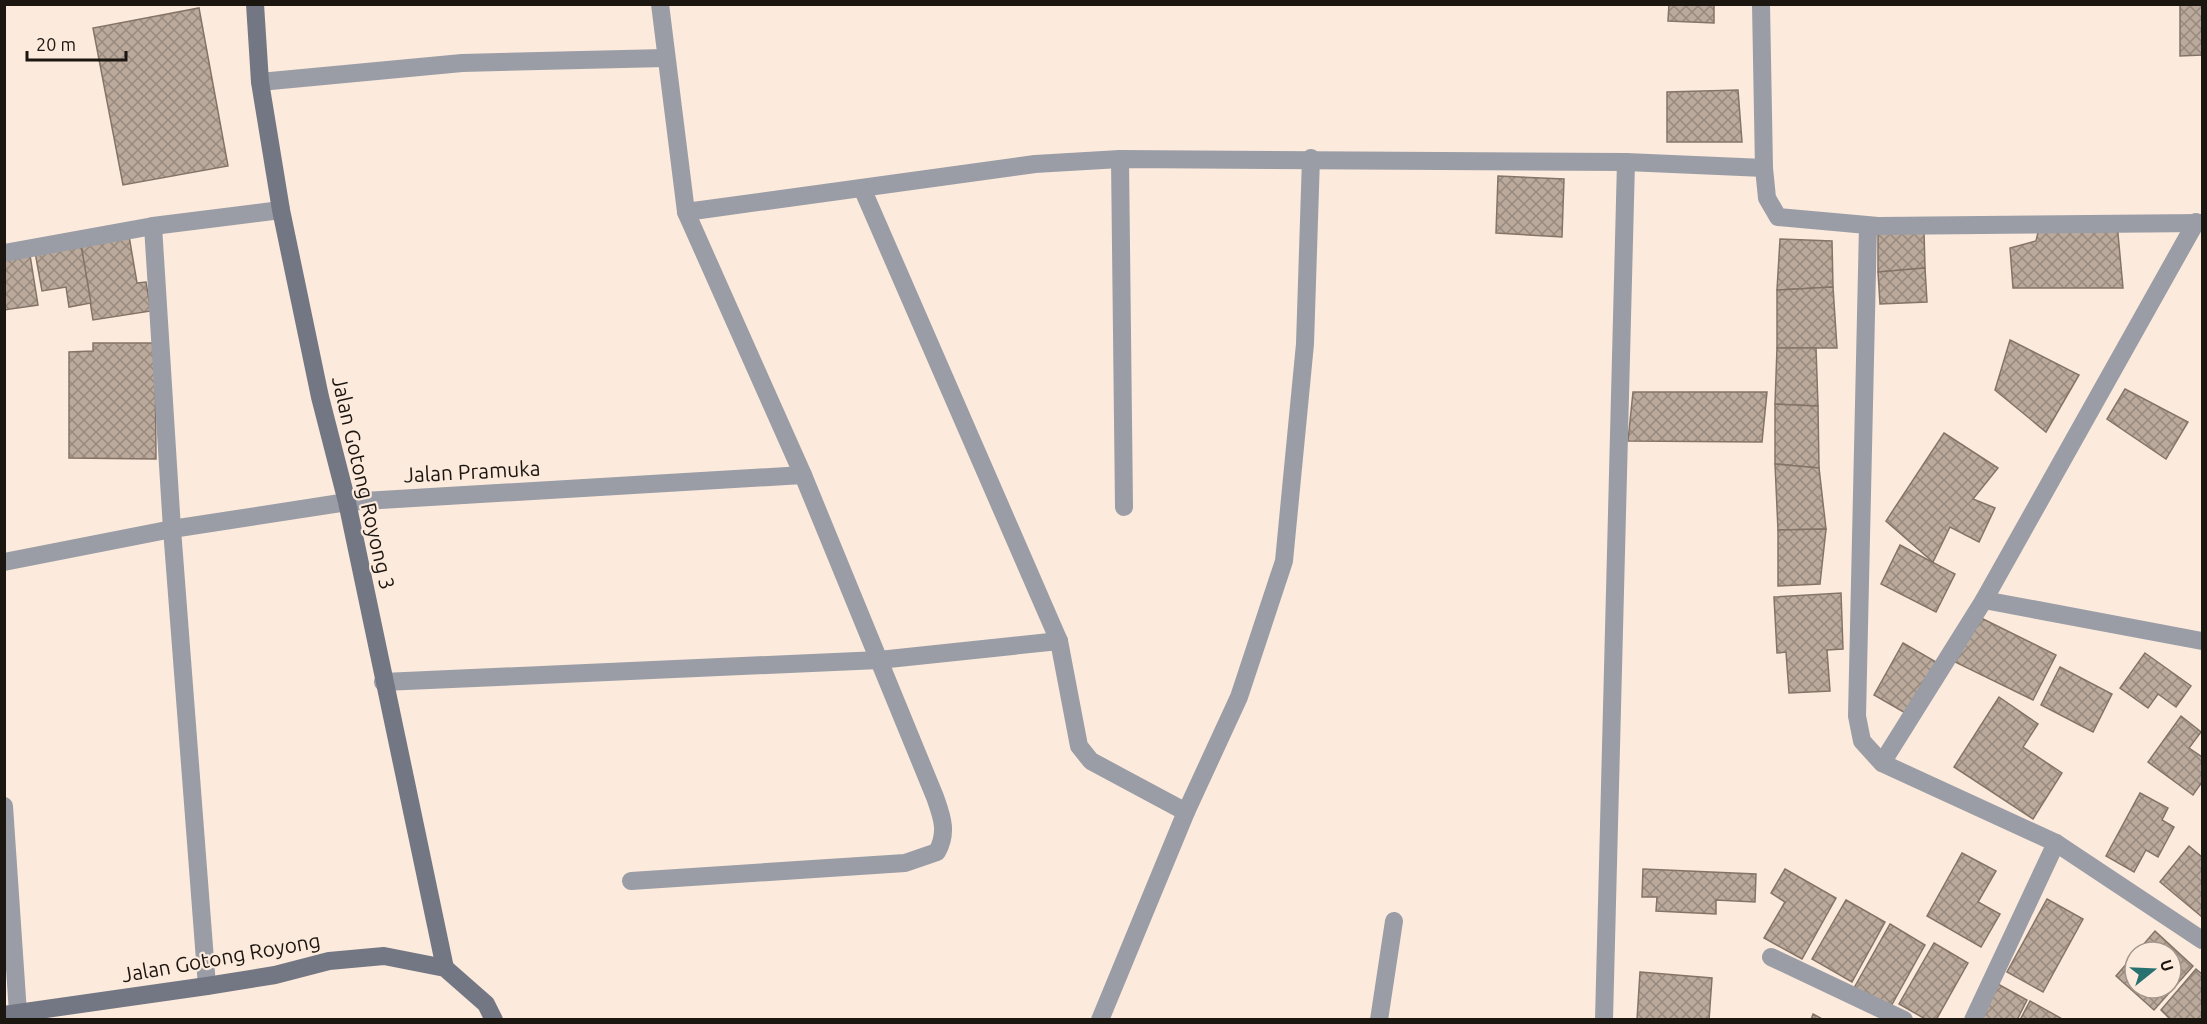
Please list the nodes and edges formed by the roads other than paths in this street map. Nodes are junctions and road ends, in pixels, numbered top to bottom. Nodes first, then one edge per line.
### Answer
1 (255, 4) edge
2 (660, 4) edge
3 (1761, 4) edge
4 (665, 58) junction
5 (261, 82) junction
6 (1311, 158) junction
7 (1120, 159) junction
8 (1626, 162) junction
9 (1764, 168) junction
10 (862, 188) junction
11 (281, 210) junction
12 (686, 212) junction
13 (2199, 222) edge
14 (153, 226) junction
15 (1868, 226) junction
16 (4, 253) edge
17 (803, 475) junction
18 (347, 502) junction
19 (1124, 507) dead end
20 (172, 529) junction
21 (4, 562) edge
22 (1983, 600) junction
23 (2202, 641) edge
24 (1059, 642) junction
25 (879, 660) junction
26 (383, 682) junction
27 (1882, 763) junction
28 (4, 806) edge
29 (1186, 812) junction
30 (2056, 843) junction
31 (631, 881) dead end
32 (1394, 921) dead end
33 (2202, 940) edge
34 (1771, 957) dead end
35 (445, 968) junction
36 (207, 986) junction
37 (11, 1014) edge
38 (494, 1020) edge
39 (1100, 1020) edge
40 (1379, 1020) edge
41 (1604, 1020) edge
42 (1904, 1020) edge
43 (1973, 1020) edge

1 - 5 street, Jalan Gotong Royong 3
2 - 4 street
3 - 9 street
4 - 5 street
4 - 12 street
5 - 11 street, Jalan Gotong Royong 3
6 - 7 street
6 - 8 street
6 - 29 street
7 - 10 street
7 - 19 street
8 - 9 street
8 - 41 street
9 - 15 street
10 - 12 street
10 - 24 street
11 - 14 street
11 - 18 street, Jalan Gotong Royong 3
12 - 17 street
13 - 15 street
13 - 22 street
14 - 16 street
14 - 20 street
15 - 27 street
17 - 18 street, Jalan Pramuka
17 - 25 street
18 - 20 street, Jalan Pramuka
18 - 26 street, Jalan Gotong Royong 3
20 - 21 street, Jalan Pramuka
20 - 36 street
22 - 23 street
22 - 27 street
24 - 25 street
24 - 29 street
25 - 26 street
25 - 31 street
26 - 35 street, Jalan Gotong Royong 3
27 - 30 street
28 - 37 street
29 - 39 street
30 - 33 street
30 - 43 street
32 - 40 street
34 - 42 street
35 - 36 street, Jalan Gotong Royong
35 - 38 street
36 - 37 street, Jalan Gotong Royong

